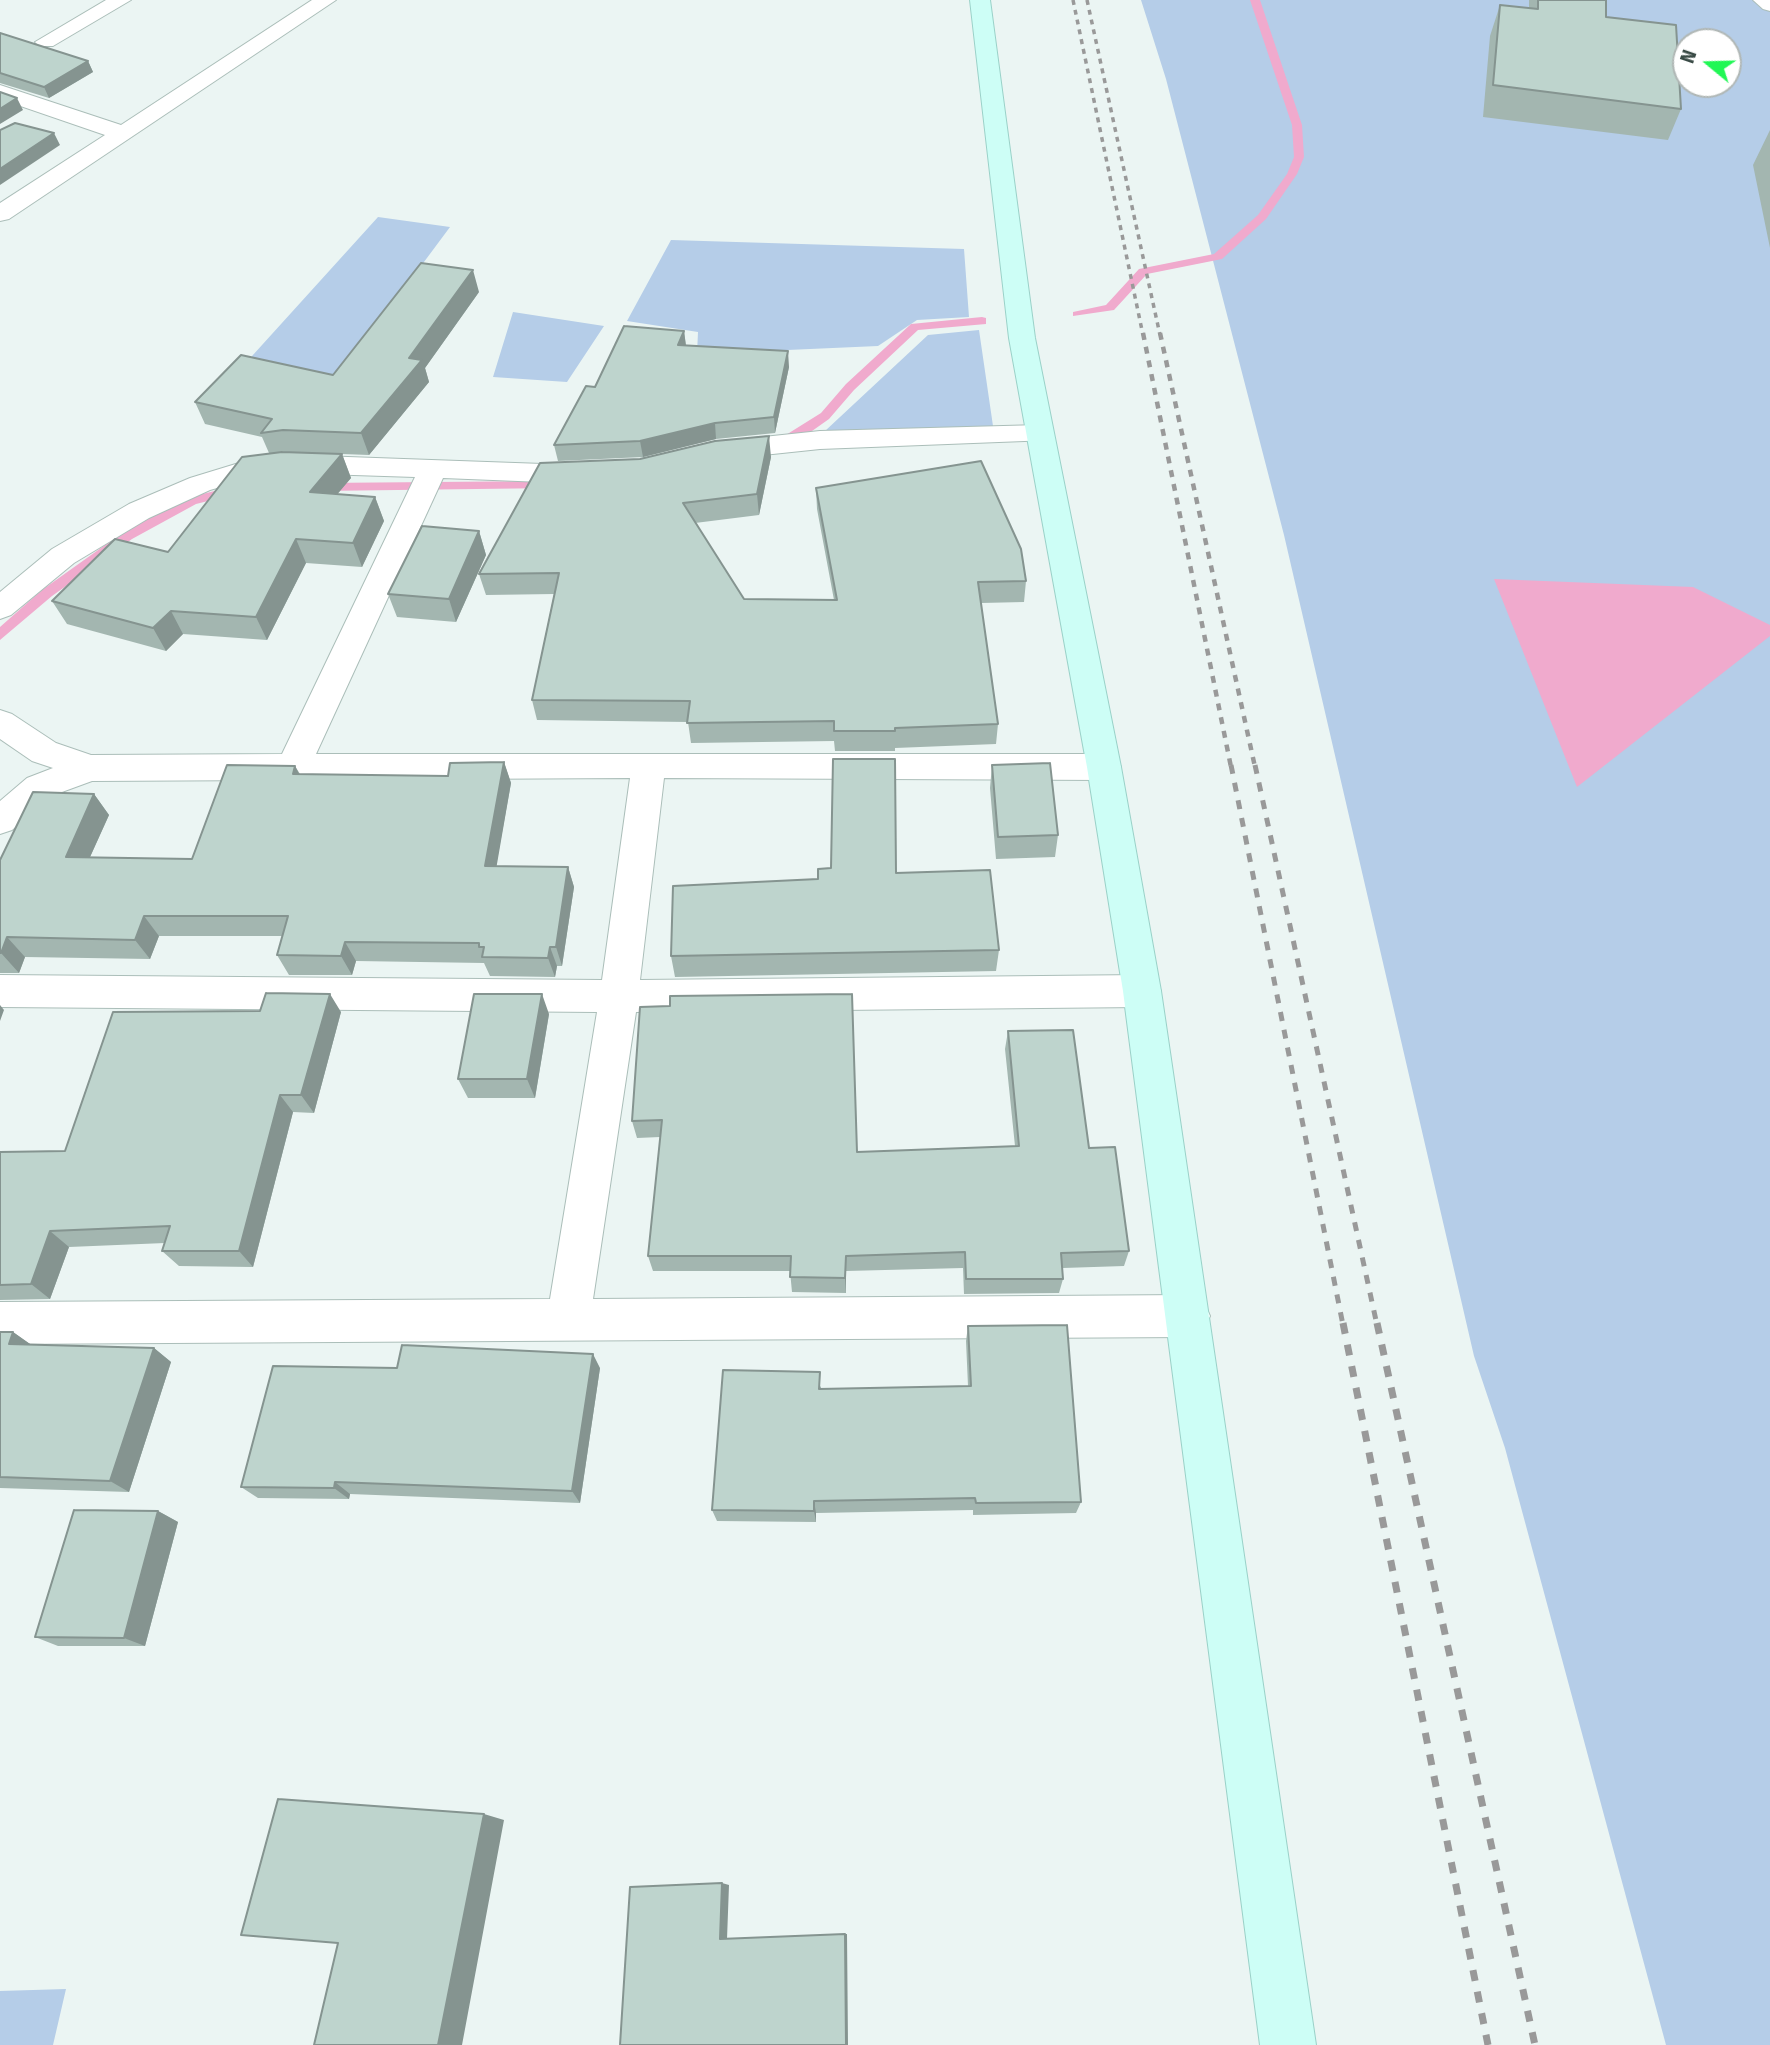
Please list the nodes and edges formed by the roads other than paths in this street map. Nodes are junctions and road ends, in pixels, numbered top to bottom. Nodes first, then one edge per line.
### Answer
1 (121, 0) edge
2 (326, 0) edge
3 (980, 0) edge
4 (1763, 0) edge
5 (1770, 5) edge
6 (46, 42) dead end
7 (0, 92) edge
8 (44, 109) junction
9 (22, 123) edge
10 (123, 133) junction
11 (0, 214) edge
12 (1040, 434) junction
13 (693, 457) edge
14 (433, 469) junction
15 (618, 470) edge
16 (0, 608) edge
17 (0, 722) edge
18 (649, 765) junction
19 (293, 767) junction
20 (1104, 767) junction
21 (90, 768) junction
22 (0, 821) edge
23 (0, 991) edge
24 (1142, 991) junction
25 (619, 996) junction
26 (1188, 1316) junction
27 (568, 1320) junction
28 (0, 1323) edge
29 (1288, 2045) edge

1 - 6 street
2 - 10 street
3 - 12 street
4 - 5 street
7 - 8 street
8 - 9 street
8 - 10 street
10 - 11 street
12 - 13 street
12 - 20 street
14 - 15 street
14 - 16 street
14 - 19 street
17 - 21 street
18 - 19 street
18 - 20 street
18 - 25 street
19 - 21 street
20 - 24 street
21 - 22 street
23 - 25 street
24 - 25 street
24 - 26 street
25 - 27 street
26 - 27 street
26 - 29 street
27 - 28 street

